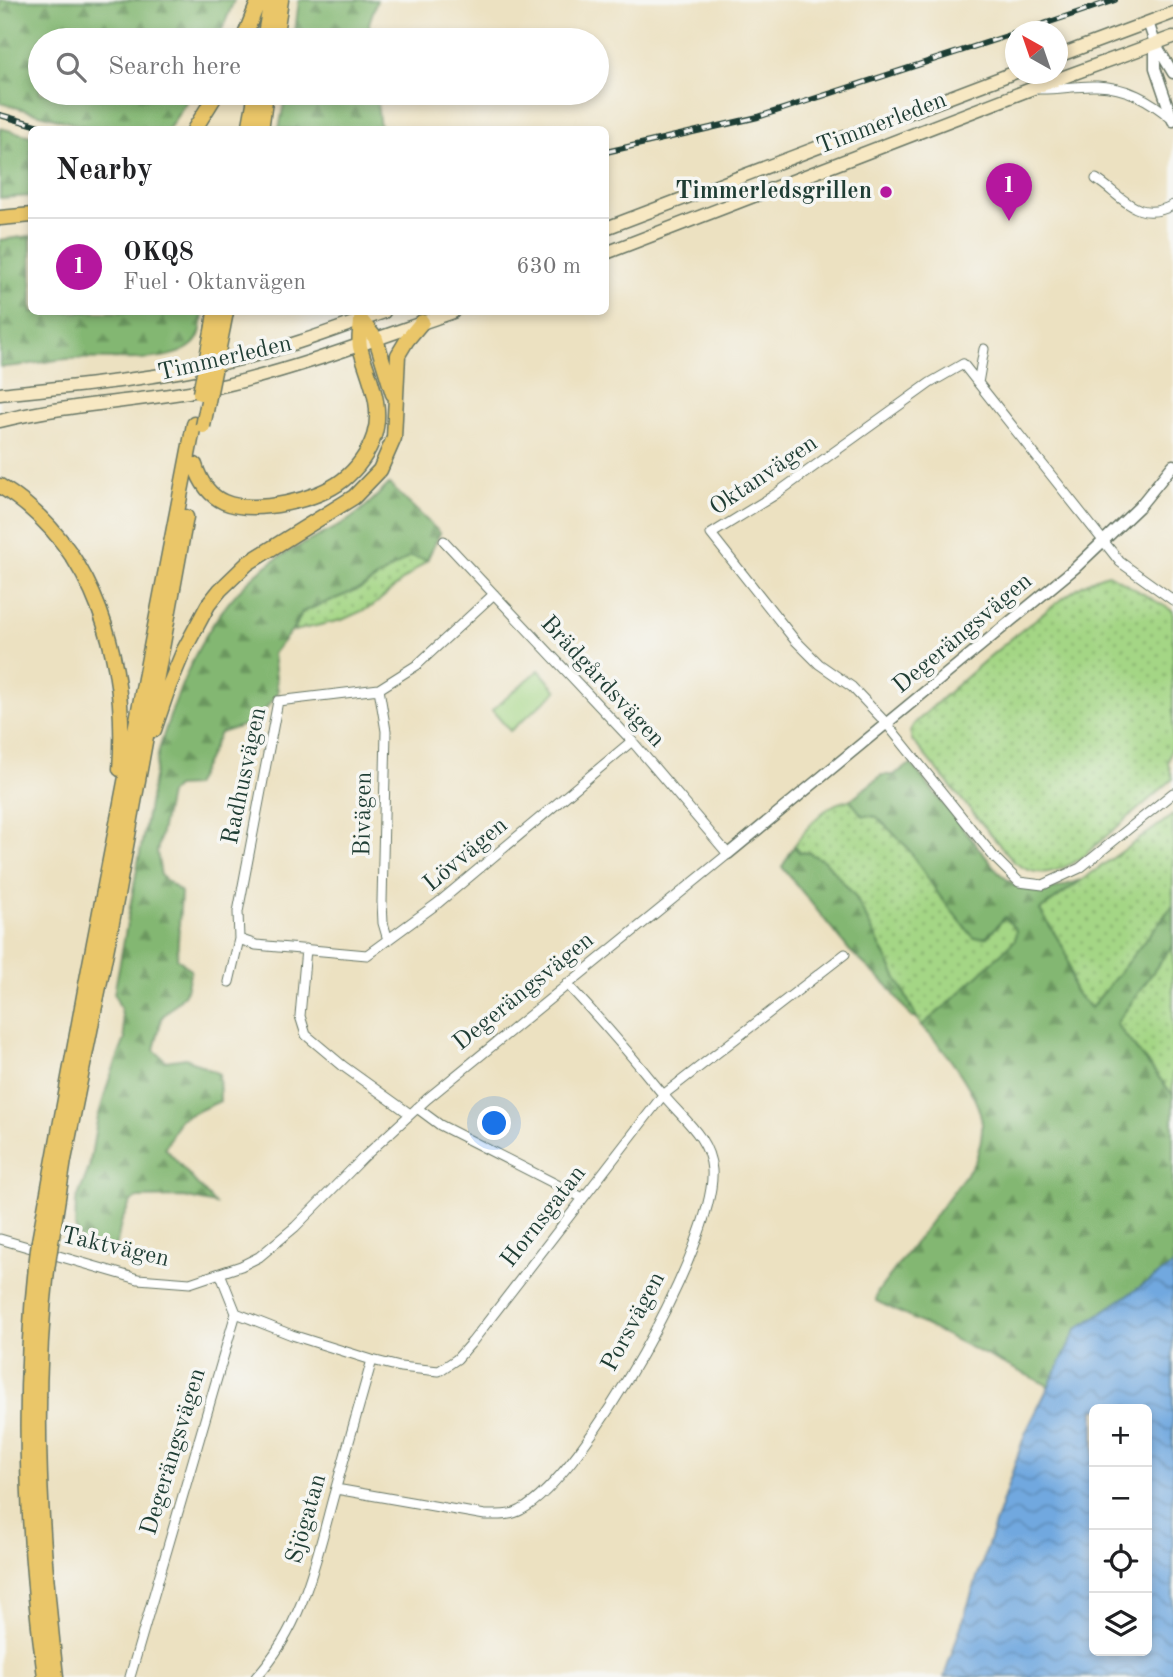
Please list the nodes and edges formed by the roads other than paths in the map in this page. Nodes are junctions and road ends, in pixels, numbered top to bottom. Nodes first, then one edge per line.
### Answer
1 (259, 0) edge
2 (271, 0) edge
3 (281, 0) edge
4 (1173, 13) edge
5 (1148, 22) junction
6 (248, 28) edge
7 (266, 28) edge
8 (277, 28) edge
9 (1173, 37) edge
10 (1155, 43) junction
11 (1068, 52) edge
12 (1173, 73) edge
13 (1005, 76) edge
14 (1031, 89) junction
15 (210, 105) edge
16 (254, 105) edge
17 (265, 105) edge
18 (1173, 120) edge
19 (196, 126) edge
20 (250, 126) edge
21 (262, 126) edge
22 (1096, 179) dead end
23 (1173, 205) edge
24 (28, 215) edge
25 (0, 218) edge
26 (609, 227) edge
27 (609, 252) edge
28 (375, 315) edge
29 (444, 315) edge
30 (361, 320) junction
31 (217, 321) edge
32 (422, 322) junction
33 (376, 339) junction
34 (359, 345) junction
35 (984, 349) dead end
36 (978, 383) junction
37 (0, 394) edge
38 (395, 406) junction
39 (0, 421) edge
40 (199, 425) junction
41 (195, 465) junction
42 (1173, 465) edge
43 (0, 486) edge
44 (444, 541) dead end
45 (1102, 542) junction
46 (494, 594) junction
47 (1173, 600) edge
48 (379, 689) junction
49 (887, 724) junction
50 (632, 741) junction
51 (1173, 793) edge
52 (128, 830) junction
53 (728, 854) junction
54 (110, 861) junction
55 (239, 939) junction
56 (388, 940) junction
57 (306, 949) junction
58 (845, 954) dead end
59 (229, 982) dead end
60 (567, 984) junction
61 (663, 1095) junction
62 (414, 1111) junction
63 (583, 1198) junction
64 (0, 1239) edge
65 (45, 1242) junction
66 (42, 1268) junction
67 (220, 1273) junction
68 (236, 1313) junction
69 (372, 1360) junction
70 (336, 1489) junction
71 (45, 1677) edge
72 (56, 1677) edge
73 (130, 1677) edge
74 (256, 1677) edge

1 - 6 highway
2 - 7 highway
3 - 8 highway
4 - 5 main road
5 - 10 street
5 - 11 main road
9 - 10 main road, Timmerleden
10 - 12 street
10 - 14 main road, Timmerleden
10 - 18 street
13 - 26 main road, Timmerleden
14 - 18 street
14 - 27 main road, Timmerleden
15 - 19 highway
16 - 20 highway
17 - 21 highway
22 - 23 street
24 - 25 highway
28 - 30 main road, Timmerleden
29 - 32 main road, Timmerleden
30 - 33 highway
30 - 34 highway
30 - 37 main road, Timmerleden
31 - 40 highway, bridge
32 - 33 main road, Timmerleden
32 - 38 highway
33 - 34 main road, Timmerleden
33 - 38 highway
34 - 39 main road, Timmerleden
34 - 41 highway
35 - 36 street
36 - 45 street, Oktanvägen
36 - 49 street, Oktanvägen
38 - 52 highway
40 - 41 highway
40 - 54 highway
41 - 52 highway
42 - 45 street, Degerängsvägen
43 - 54 highway
44 - 46 street, Brädgårdsvägen
45 - 47 street, Oktanvägen
45 - 49 street, Degerängsvägen
46 - 48 street, Radhusvägen
46 - 50 street, Brädgårdsvägen
48 - 55 street, Radhusvägen
48 - 56 street, Bivägen
49 - 51 street
49 - 53 street, Degerängsvägen
50 - 53 street, Brädgårdsvägen
50 - 56 street, Lövvägen
52 - 65 highway
53 - 60 street, Degerängsvägen
54 - 65 highway
55 - 57 street
55 - 59 street, Radhusvägen
56 - 57 street, Lövvägen
57 - 62 street
58 - 61 street, Hornsgatan
60 - 61 street, Porsvägen
60 - 62 street, Degerängsvägen
61 - 63 street, Hornsgatan
61 - 70 street, Porsvägen
62 - 63 street
62 - 67 street, Degerängsvägen
63 - 69 street, Hornsgatan
64 - 67 street, Taktvägen
65 - 66 highway, bridge
66 - 71 highway
66 - 72 highway
67 - 68 street
68 - 69 street, Hornsgatan
68 - 73 street, Degerängsvägen
69 - 70 street, Sjögatan
70 - 74 street, Sjögatan

